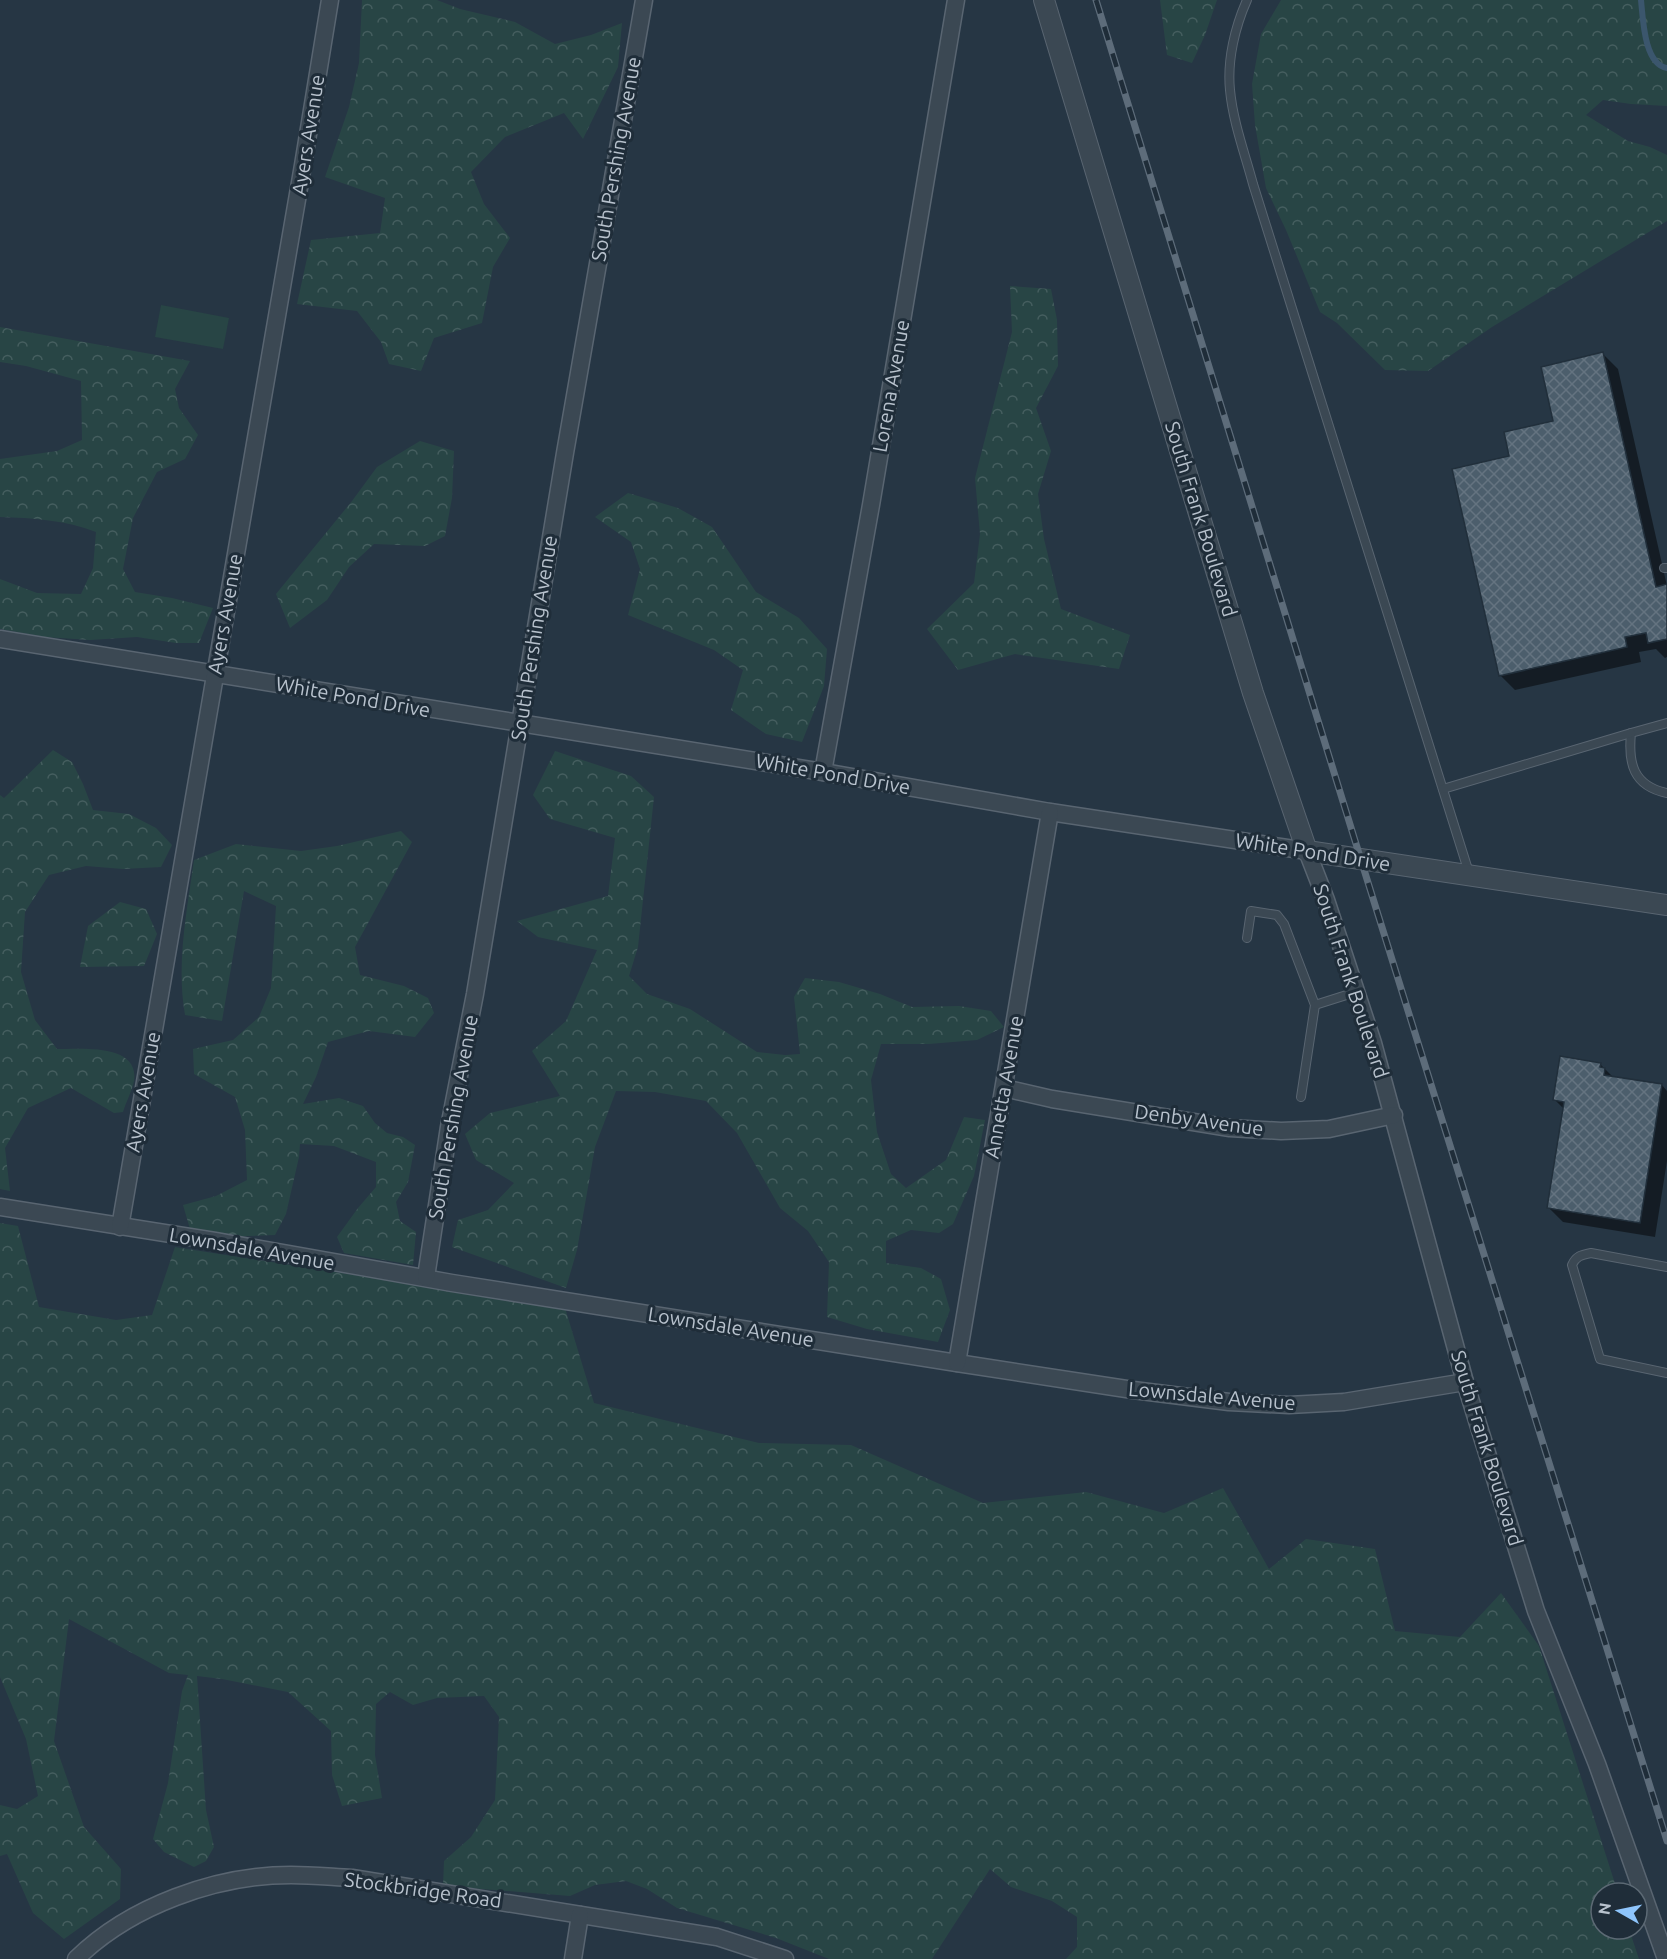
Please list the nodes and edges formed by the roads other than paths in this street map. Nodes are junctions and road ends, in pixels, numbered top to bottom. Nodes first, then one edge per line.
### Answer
1 (330, 0) edge
2 (644, 0) edge
3 (956, 0) edge
4 (1044, 0) edge
5 (1247, 0) edge
6 (0, 639) edge
7 (214, 673) junction
8 (1667, 723) edge
9 (519, 724) junction
10 (1630, 733) junction
11 (823, 772) junction
12 (1443, 789) junction
13 (1667, 793) edge
14 (1050, 812) junction
15 (1307, 851) junction
16 (1470, 876) junction
17 (1667, 905) edge
18 (1247, 938) dead end
19 (1356, 992) junction
20 (1315, 1005) junction
21 (1004, 1088) junction
22 (1301, 1097) dead end
23 (1394, 1114) junction
24 (0, 1207) edge
25 (120, 1227) junction
26 (1667, 1267) edge
27 (426, 1277) junction
28 (957, 1363) junction
29 (1667, 1373) edge
30 (1465, 1382) junction
31 (580, 1915) junction
32 (76, 1959) edge
33 (573, 1959) edge
34 (785, 1959) edge
35 (1666, 1959) edge

1 - 7 street, Ayers Avenue
2 - 9 street, South Pershing Avenue
3 - 11 street, Lorena Avenue
4 - 15 street, South Frank Boulevard
5 - 12 lane
6 - 7 street, White Pond Drive
7 - 9 street, White Pond Drive
7 - 25 street, Ayers Avenue
8 - 10 lane
9 - 11 street, White Pond Drive
9 - 27 street, South Pershing Avenue
10 - 12 lane
10 - 13 lane
11 - 14 street, White Pond Drive
12 - 16 lane
14 - 15 street, White Pond Drive
14 - 21 street, Annetta Avenue
15 - 16 street, White Pond Drive
15 - 19 street, South Frank Boulevard
16 - 17 street, White Pond Drive
18 - 20 lane
19 - 20 lane
19 - 23 street, South Frank Boulevard
20 - 22 lane
21 - 23 street, Denby Avenue
21 - 28 street, Annetta Avenue
23 - 30 street, South Frank Boulevard
24 - 25 street, Lownsdale Avenue
25 - 27 street, Lownsdale Avenue
26 - 29 lane
27 - 28 street, Lownsdale Avenue
28 - 30 street, Lownsdale Avenue
30 - 35 street, South Frank Boulevard
31 - 32 street, Stockbridge Road
31 - 33 street
31 - 34 street, Stockbridge Road

